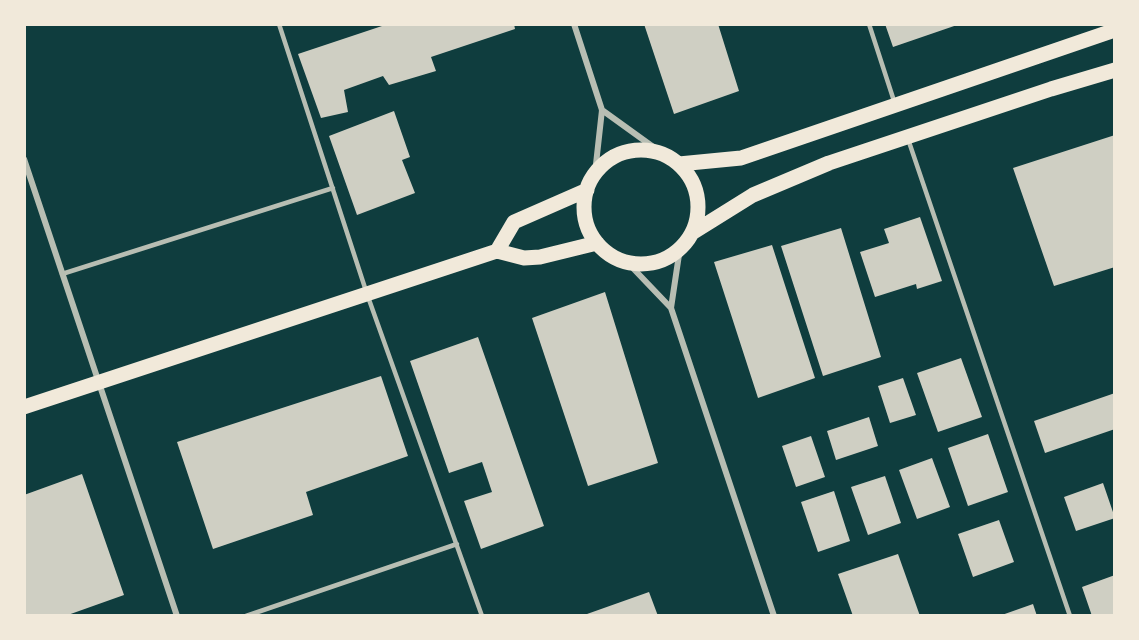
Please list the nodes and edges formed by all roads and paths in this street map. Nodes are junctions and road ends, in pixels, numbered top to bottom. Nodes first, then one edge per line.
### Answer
1 (279, 24) edge
2 (574, 24) edge
3 (869, 24) edge
4 (1115, 30) edge
5 (1115, 70) edge
6 (895, 105) junction
7 (602, 110) junction
8 (907, 136) junction
9 (663, 154) junction
10 (24, 159) edge
11 (679, 164) junction
12 (595, 173) junction
13 (333, 188) junction
14 (587, 190) junction
15 (692, 233) junction
16 (597, 243) junction
17 (680, 248) junction
18 (496, 251) junction
19 (628, 263) junction
20 (62, 274) junction
21 (367, 294) junction
22 (671, 308) junction
23 (99, 382) junction
24 (24, 406) edge
25 (457, 544) junction
26 (177, 616) edge
27 (246, 616) edge
28 (482, 616) edge
29 (774, 616) edge
30 (1070, 616) edge

1 - 13 lane
2 - 7 street
3 - 6 lane
4 - 6 main road
5 - 8 main road
6 - 11 main road
7 - 9 street
7 - 12 street
8 - 15 main road
8 - 30 lane
9 - 11 main road
9 - 12 main road
10 - 20 street
11 - 15 main road
12 - 14 main road
13 - 20 lane
13 - 21 lane
14 - 16 main road
14 - 18 main road
15 - 17 main road
16 - 18 main road
16 - 19 main road
17 - 19 main road
17 - 22 street
18 - 21 main road
19 - 22 street
20 - 23 street
21 - 23 main road
21 - 25 lane
22 - 29 street
23 - 24 main road
23 - 26 street
25 - 27 lane
25 - 28 lane

